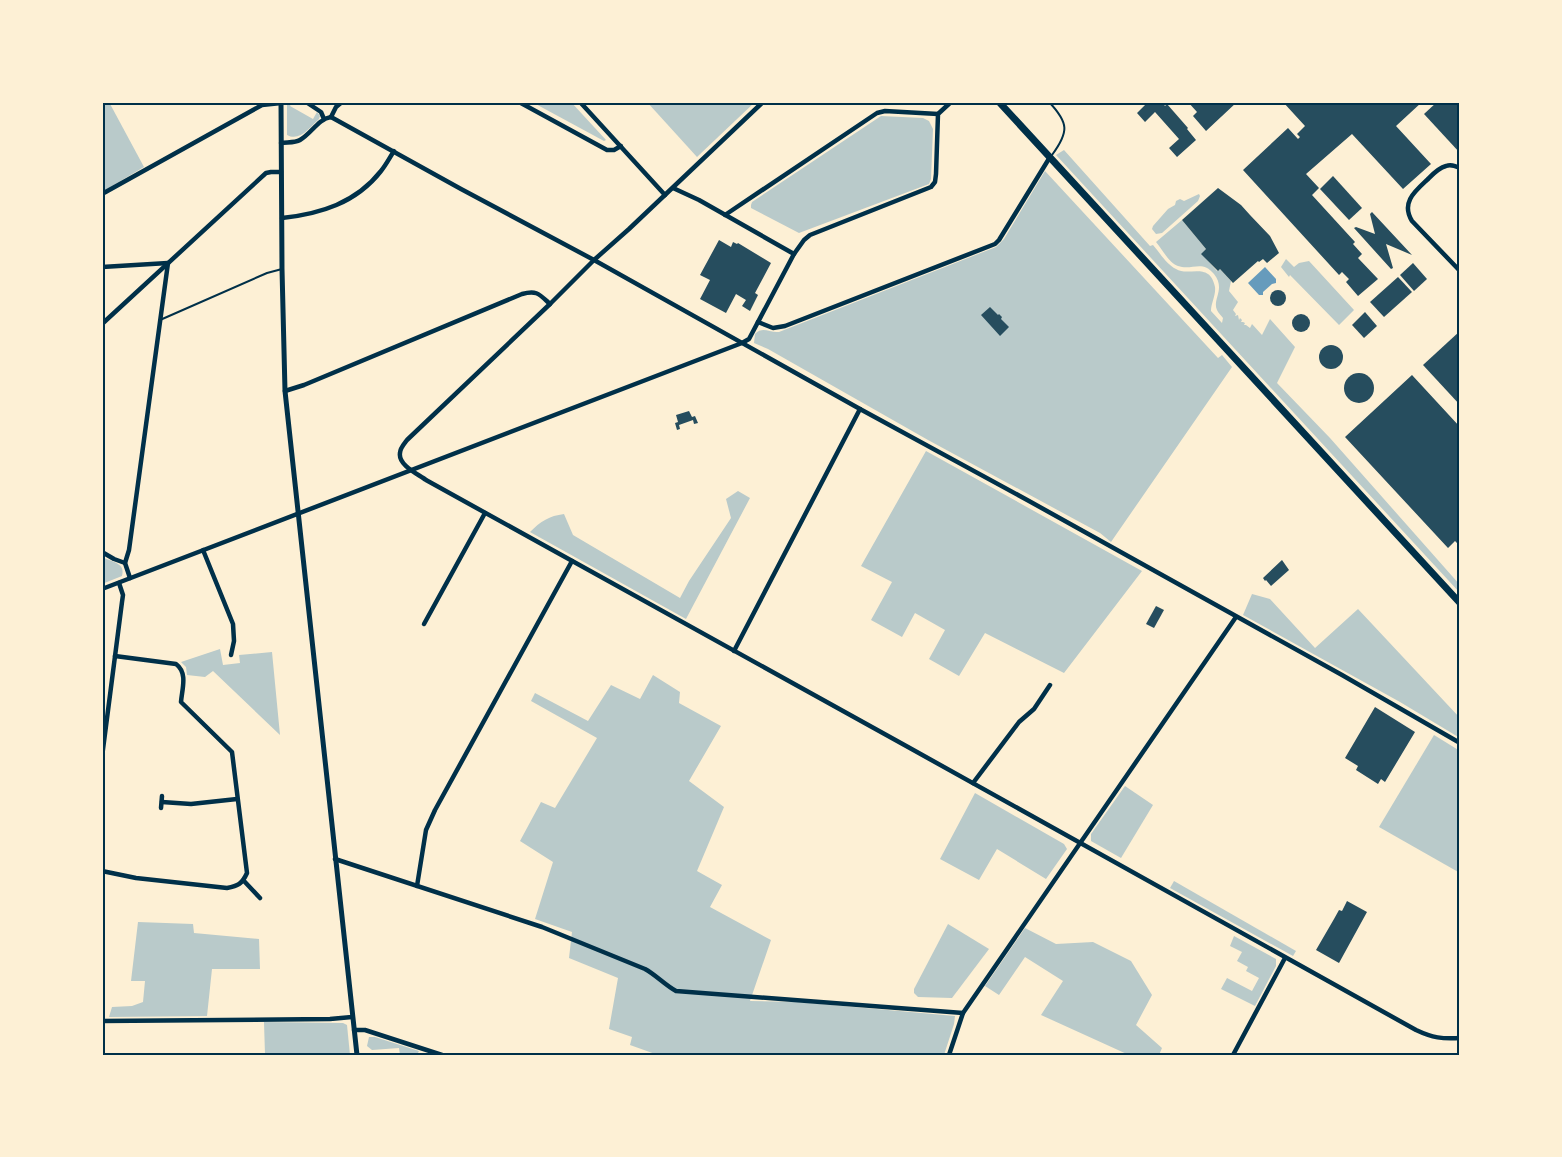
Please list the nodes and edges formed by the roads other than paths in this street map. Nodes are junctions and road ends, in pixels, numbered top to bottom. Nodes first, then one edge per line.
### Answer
1 (306, 102) edge
2 (342, 102) edge
3 (519, 102) edge
4 (580, 102) edge
5 (763, 102) edge
6 (951, 102) edge
7 (999, 102) edge
8 (1049, 102) edge
9 (281, 103) edge
10 (938, 114) junction
11 (331, 117) junction
12 (324, 119) junction
13 (281, 143) junction
14 (621, 146) junction
15 (394, 151) junction
16 (1050, 157) junction
17 (1460, 168) edge
18 (281, 172) junction
19 (673, 188) junction
20 (102, 194) edge
21 (665, 195) junction
22 (725, 214) junction
23 (282, 218) junction
24 (794, 254) junction
25 (594, 260) junction
26 (168, 263) junction
27 (102, 267) edge
28 (282, 269) junction
29 (1460, 272) edge
30 (550, 304) junction
31 (160, 320) junction
32 (758, 322) junction
33 (102, 324) edge
34 (742, 343) junction
35 (285, 391) junction
36 (860, 409) junction
37 (412, 470) junction
38 (485, 513) junction
39 (298, 514) junction
40 (203, 550) junction
41 (102, 552) edge
42 (572, 561) junction
43 (125, 563) junction
44 (130, 578) junction
45 (119, 582) junction
46 (102, 589) edge
47 (1460, 603) edge
48 (1236, 617) junction
49 (424, 624) dead end
50 (734, 651) junction
51 (231, 655) dead end
52 (115, 656) junction
53 (1050, 685) dead end
54 (1460, 743) edge
55 (102, 757) edge
56 (974, 783) junction
57 (162, 796) dead end
58 (237, 799) junction
59 (1080, 843) junction
60 (335, 859) junction
61 (102, 871) edge
62 (243, 881) junction
63 (417, 886) junction
64 (260, 898) dead end
65 (1285, 958) junction
66 (963, 1013) junction
67 (352, 1017) junction
68 (102, 1021) edge
69 (354, 1030) junction
70 (1460, 1038) edge
71 (357, 1055) edge
72 (442, 1055) edge
73 (949, 1055) edge
74 (1233, 1055) edge

1 - 12 street
2 - 11 street
3 - 14 street
4 - 14 street
5 - 19 street
6 - 10 street
7 - 16 main road
8 - 16 lane
9 - 13 street
9 - 20 street
10 - 22 street
10 - 24 street
11 - 12 street
11 - 15 street
12 - 13 street
13 - 18 street
14 - 21 street
15 - 23 street
15 - 25 street
16 - 32 street
16 - 47 main road
17 - 29 street
18 - 23 street
18 - 26 street
19 - 21 street
19 - 22 street
21 - 25 street
22 - 24 street
23 - 28 street
24 - 32 street
25 - 30 street
25 - 34 street
26 - 27 street
26 - 31 street
26 - 33 street
28 - 31 lane
28 - 35 street
30 - 35 street
30 - 37 street
31 - 43 street
32 - 34 street
34 - 36 street
34 - 37 street
35 - 39 street
36 - 48 street
36 - 50 street
37 - 38 street
37 - 39 street
38 - 42 street
38 - 49 street
39 - 40 street
39 - 60 street
40 - 44 street
40 - 51 street
41 - 43 street
42 - 50 street
42 - 63 street
43 - 44 street
44 - 45 street
45 - 46 street
45 - 52 street
48 - 54 street
48 - 59 street
50 - 56 street
52 - 55 street
52 - 58 street
53 - 56 street
56 - 59 street
57 - 58 street
58 - 62 street
59 - 65 street
59 - 66 street
60 - 63 street
60 - 67 street
61 - 62 street
62 - 64 street
63 - 66 street
65 - 70 street
65 - 74 street
66 - 73 street
67 - 68 street
67 - 69 street
69 - 71 street
69 - 72 street

